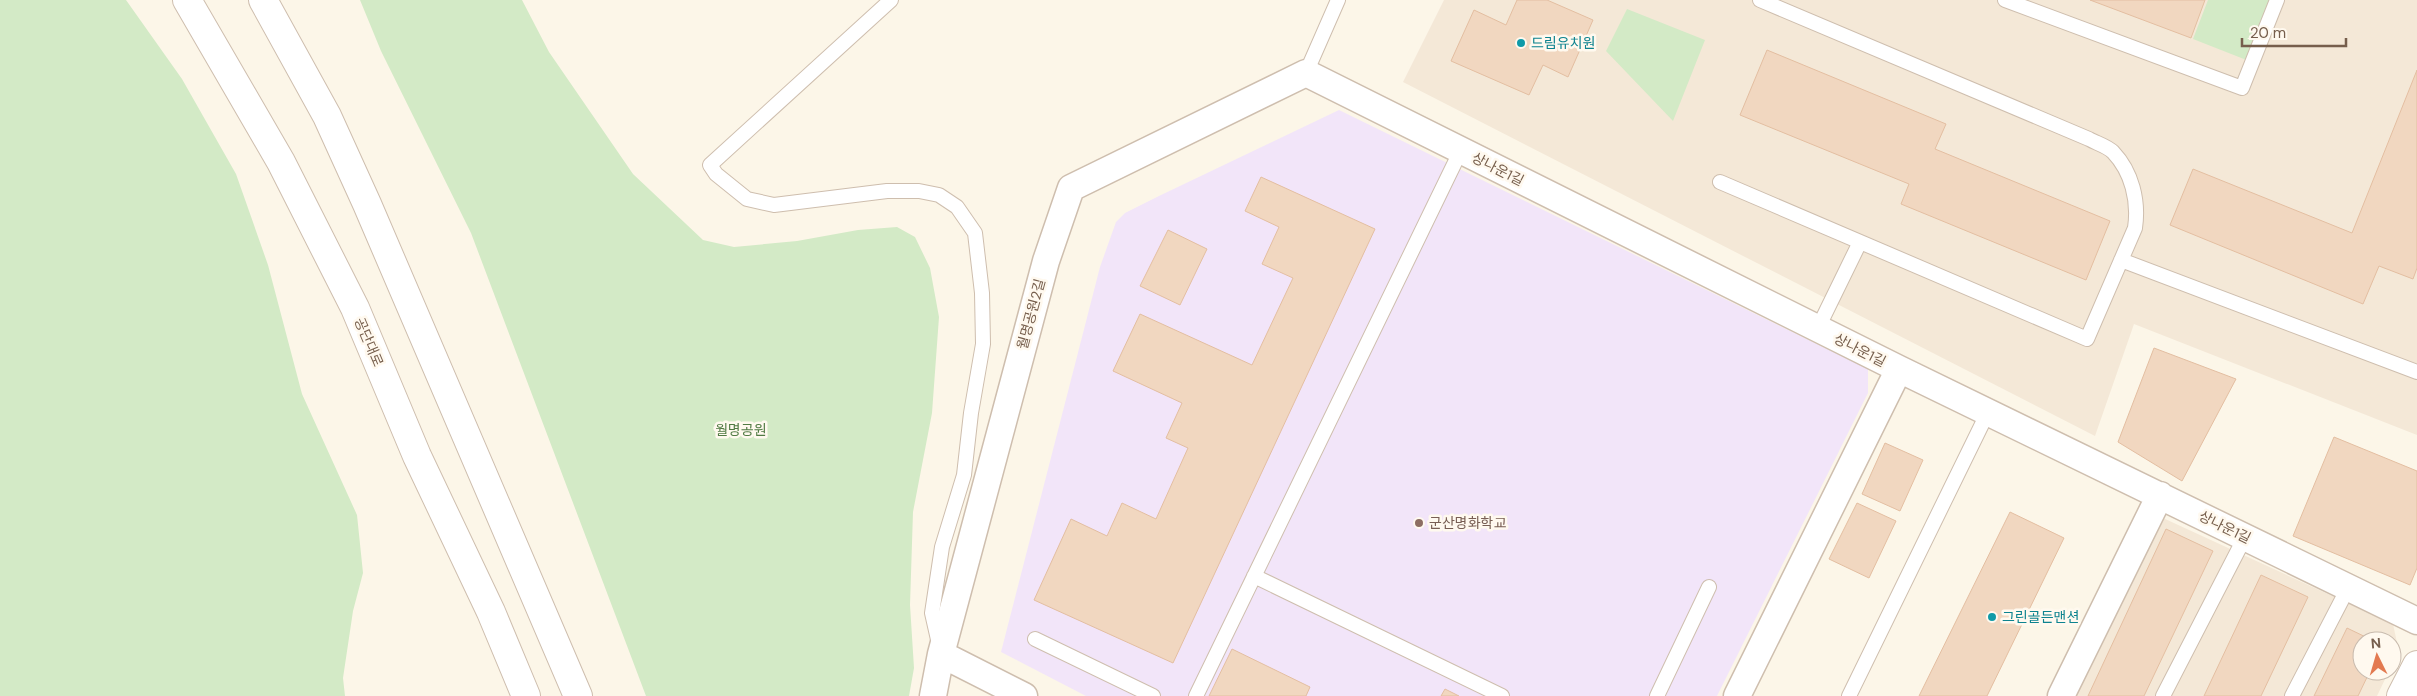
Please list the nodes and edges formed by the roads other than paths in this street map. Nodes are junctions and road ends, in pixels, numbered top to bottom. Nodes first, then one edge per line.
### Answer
1 (187, 0) edge
2 (263, 0) edge
3 (891, 0) edge
4 (1338, 0) edge
5 (1760, 0) edge
6 (2005, 0) edge
7 (2278, 0) edge
8 (1306, 73) junction
9 (1460, 150) junction
10 (1720, 182) dead end
11 (1860, 242) junction
12 (2121, 260) junction
13 (1818, 328) junction
14 (1900, 369) junction
15 (2417, 372) edge
16 (1988, 412) junction
17 (2160, 495) junction
18 (2245, 537) junction
19 (1254, 576) junction
20 (1709, 587) dead end
21 (2348, 588) junction
22 (2417, 621) edge
23 (1035, 640) dead end
24 (941, 654) junction
25 (2417, 664) edge
26 (526, 696) edge
27 (578, 696) edge
28 (933, 696) edge
29 (1024, 696) edge
30 (1153, 696) edge
31 (1196, 696) edge
32 (1502, 696) edge
33 (1657, 696) edge
34 (1737, 696) edge
35 (1849, 696) edge
36 (2061, 696) edge
37 (2164, 696) edge
38 (2292, 696) edge
39 (2402, 696) edge

1 - 26 street, 공단대로
2 - 27 street
3 - 24 lane
4 - 8 lane
5 - 12 lane
6 - 7 lane
8 - 9 street, 상나운1길
8 - 24 street, 월명공원2길
9 - 13 street, 상나운1길
9 - 19 lane
10 - 11 lane
11 - 12 lane
11 - 13 lane
12 - 15 lane
13 - 14 street, 상나운1길
14 - 16 street, 상나운1길
14 - 34 street
16 - 17 street, 상나운1길
16 - 35 lane
17 - 18 street, 상나운1길
17 - 36 street
18 - 21 street, 상나운1길
18 - 37 lane
19 - 31 lane
19 - 32 lane
20 - 33 lane
21 - 22 street, 상나운1길
21 - 38 lane
23 - 30 lane
24 - 28 street, 월명공원2길
24 - 29 street
25 - 39 street

